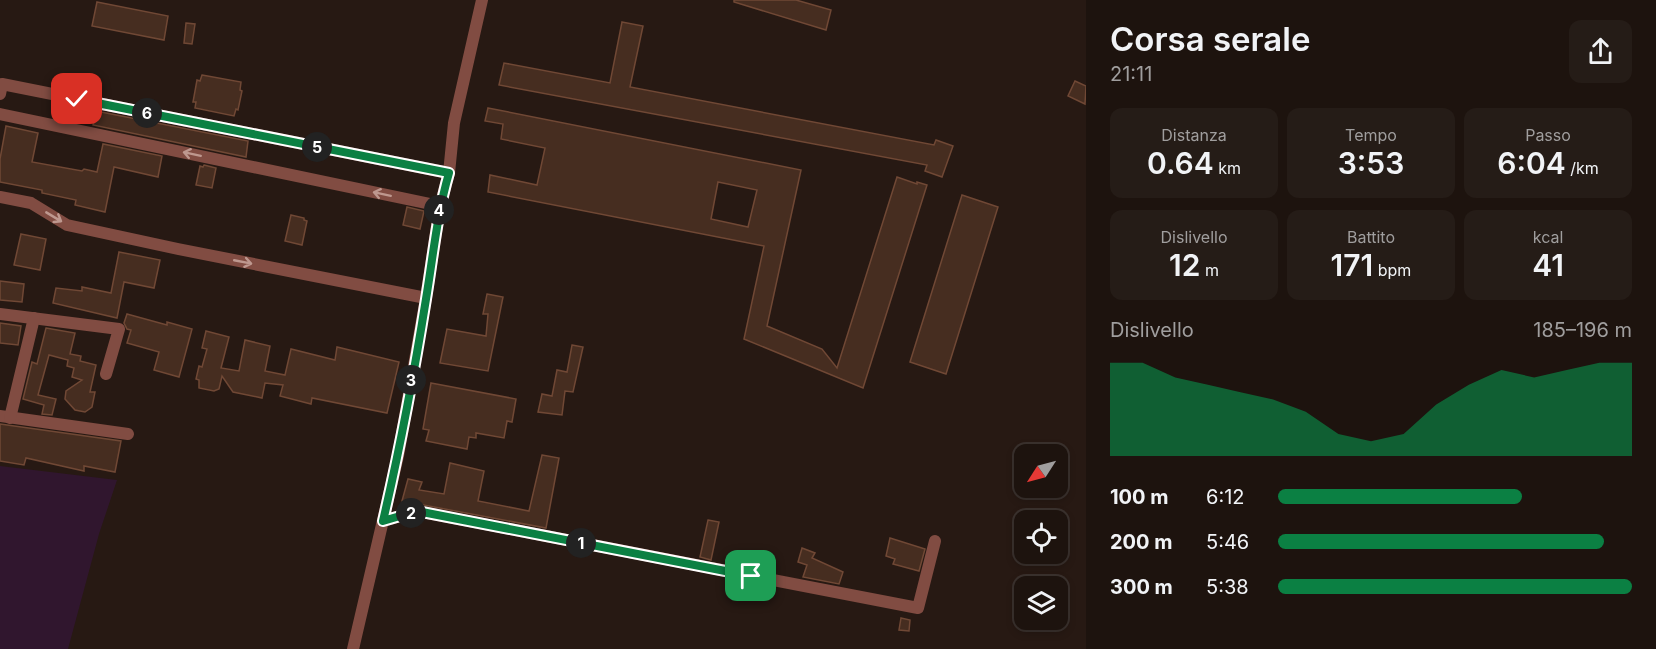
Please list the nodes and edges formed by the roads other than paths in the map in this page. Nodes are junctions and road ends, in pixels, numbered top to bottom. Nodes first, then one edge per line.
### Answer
1 (482, 0) edge
2 (0, 94) edge
3 (0, 114) edge
4 (449, 173) junction
5 (0, 197) edge
6 (440, 206) junction
7 (426, 298) junction
8 (0, 314) edge
9 (34, 318) junction
10 (106, 374) dead end
11 (5, 417) edge
12 (128, 434) dead end
13 (383, 521) junction
14 (934, 541) dead end
15 (353, 649) edge

1 - 4 street
2 - 4 street
6 -> 3 street
4 - 6 street
5 -> 7 street
6 - 7 street
7 - 13 street
8 - 9 street
9 - 10 street
9 - 11 street
11 - 12 street
13 - 14 street
13 - 15 street

